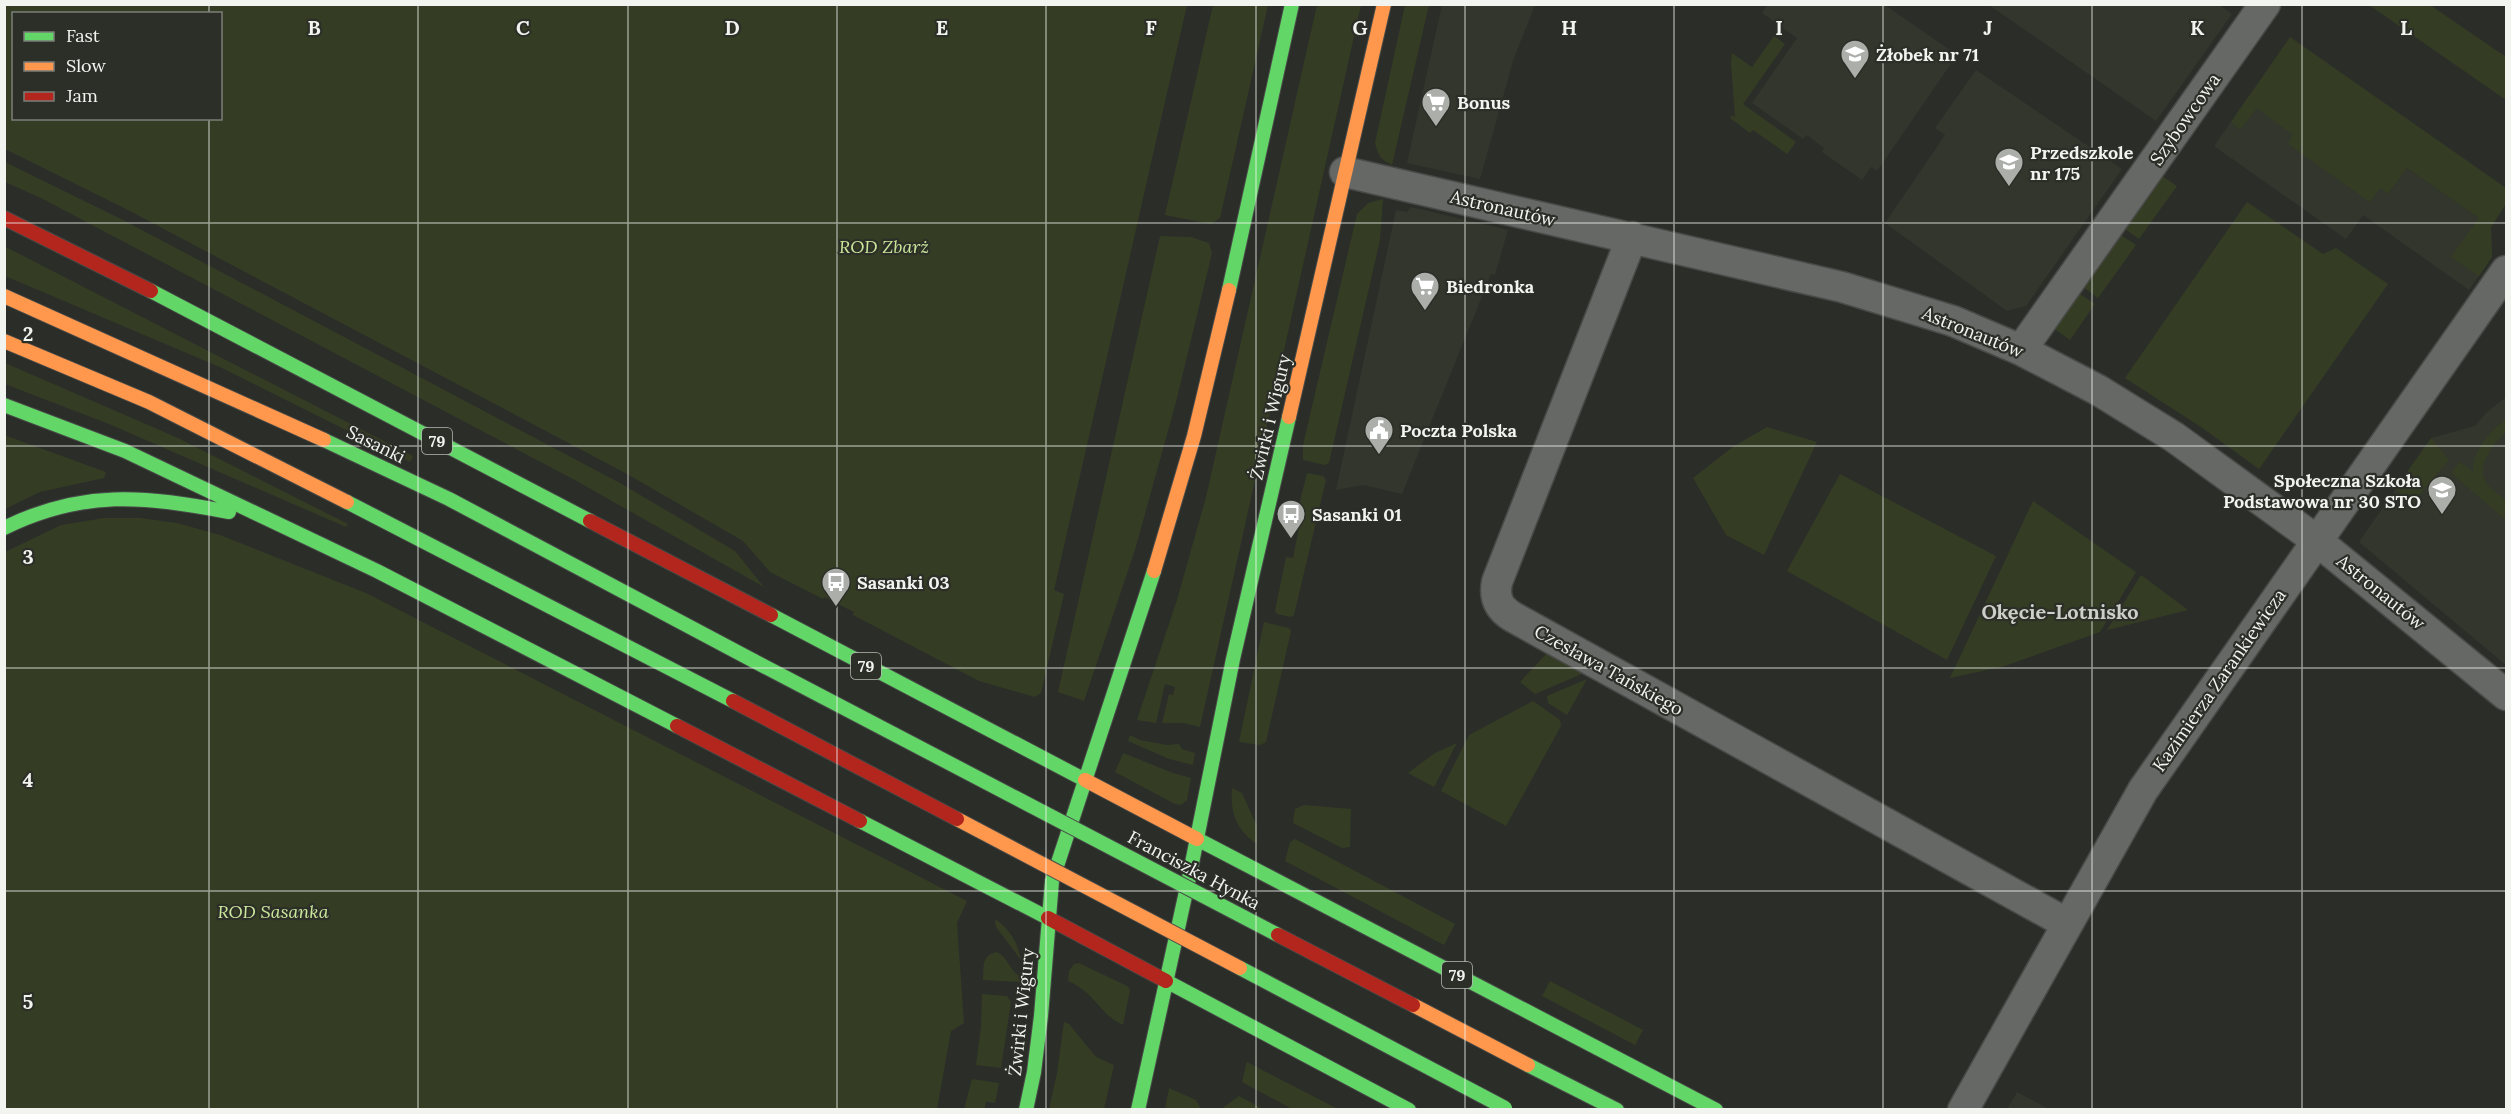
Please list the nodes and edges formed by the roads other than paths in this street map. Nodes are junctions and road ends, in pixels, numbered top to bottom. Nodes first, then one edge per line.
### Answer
1 (1292, 4) edge
2 (1384, 4) edge
3 (2265, 4) edge
4 (1345, 172) junction
5 (4, 218) edge
6 (1632, 237) junction
7 (2506, 271) edge
8 (4, 296) edge
9 (4, 341) edge
10 (2021, 350) junction
11 (4, 405) edge
12 (269, 520) junction
13 (4, 528) edge
14 (2316, 540) junction
15 (754, 661) joint
16 (2506, 695) edge
17 (1085, 780) junction
18 (1197, 839) junction
19 (1048, 918) junction
20 (2066, 923) junction
21 (1166, 981) junction
22 (1507, 1109) edge
23 (1026, 1110) edge
24 (1138, 1110) edge
25 (1410, 1110) edge
26 (1617, 1110) edge
27 (1716, 1110) edge
28 (1963, 1110) edge

1 - 17 main road
2 - 4 main road, Żwirki i Wigury
3 - 10 street, Szybowcowa
4 - 6 street, Astronautów
4 - 18 main road, Żwirki i Wigury
5 - 17 main road, 79
6 - 10 street, Astronautów
6 - 20 street, Czesława Tańskiego
7 - 14 street, Kazimierza Zarankiewicza
8 - 15 main road, Sasanki
9 - 22 main road, bridge
10 - 14 street, Astronautów
11 - 12 main road
12 - 13 main road
12 - 19 main road
14 - 16 street, Astronautów
14 - 20 street, Kazimierza Zarankiewicza
15 - 26 main road, Franciszka Hynka, bridge
17 - 18 main road, 79
17 - 19 main road, Żwirki i Wigury
18 - 21 main road, Żwirki i Wigury
18 - 27 main road, 79
19 - 21 main road
19 - 23 main road, Żwirki i Wigury
20 - 28 street, Kazimierza Zarankiewicza
21 - 24 main road
21 - 25 main road

